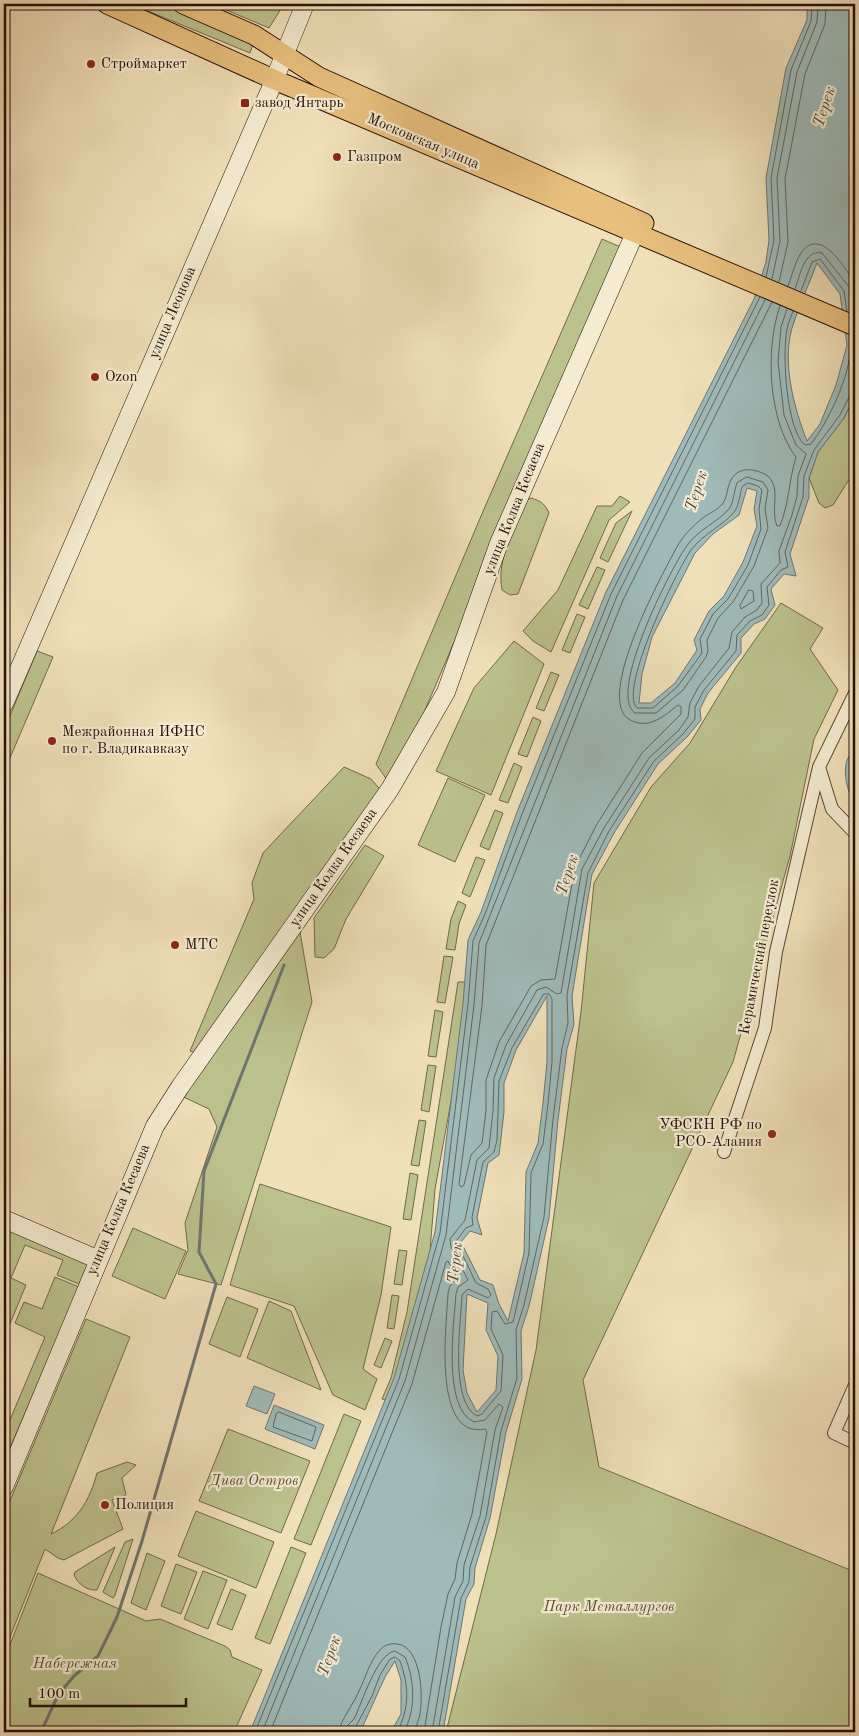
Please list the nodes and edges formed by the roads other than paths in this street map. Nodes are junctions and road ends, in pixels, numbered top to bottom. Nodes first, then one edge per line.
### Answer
1 (107, 4) edge
2 (183, 4) edge
3 (305, 4) edge
4 (284, 53) junction
5 (275, 80) junction
6 (636, 233) junction
7 (743, 272) junction
8 (855, 315) edge
9 (855, 326) edge
10 (855, 693) edge
11 (4, 704) edge
12 (819, 766) junction
13 (855, 833) edge
14 (724, 1152) dead end
15 (4, 1219) edge
16 (98, 1260) junction
17 (855, 1385) edge
18 (855, 1443) edge
19 (4, 1487) edge

1 - 5 main road, Московская улица
2 - 4 main road, Московская улица
3 - 4 street, улица Леонова
4 - 5 street, улица Леонова
4 - 7 main road, Московская улица
5 - 6 main road, Московская улица
5 - 11 street, улица Леонова
6 - 7 main road, Московская улица
6 - 16 street, улица Колка Кесаева
7 - 8 main road
7 - 9 main road
10 - 12 street, Керамический переулок
12 - 13 street
12 - 14 street, Керамический переулок
15 - 16 street
16 - 19 street, улица Колка Кесаева
17 - 18 street

